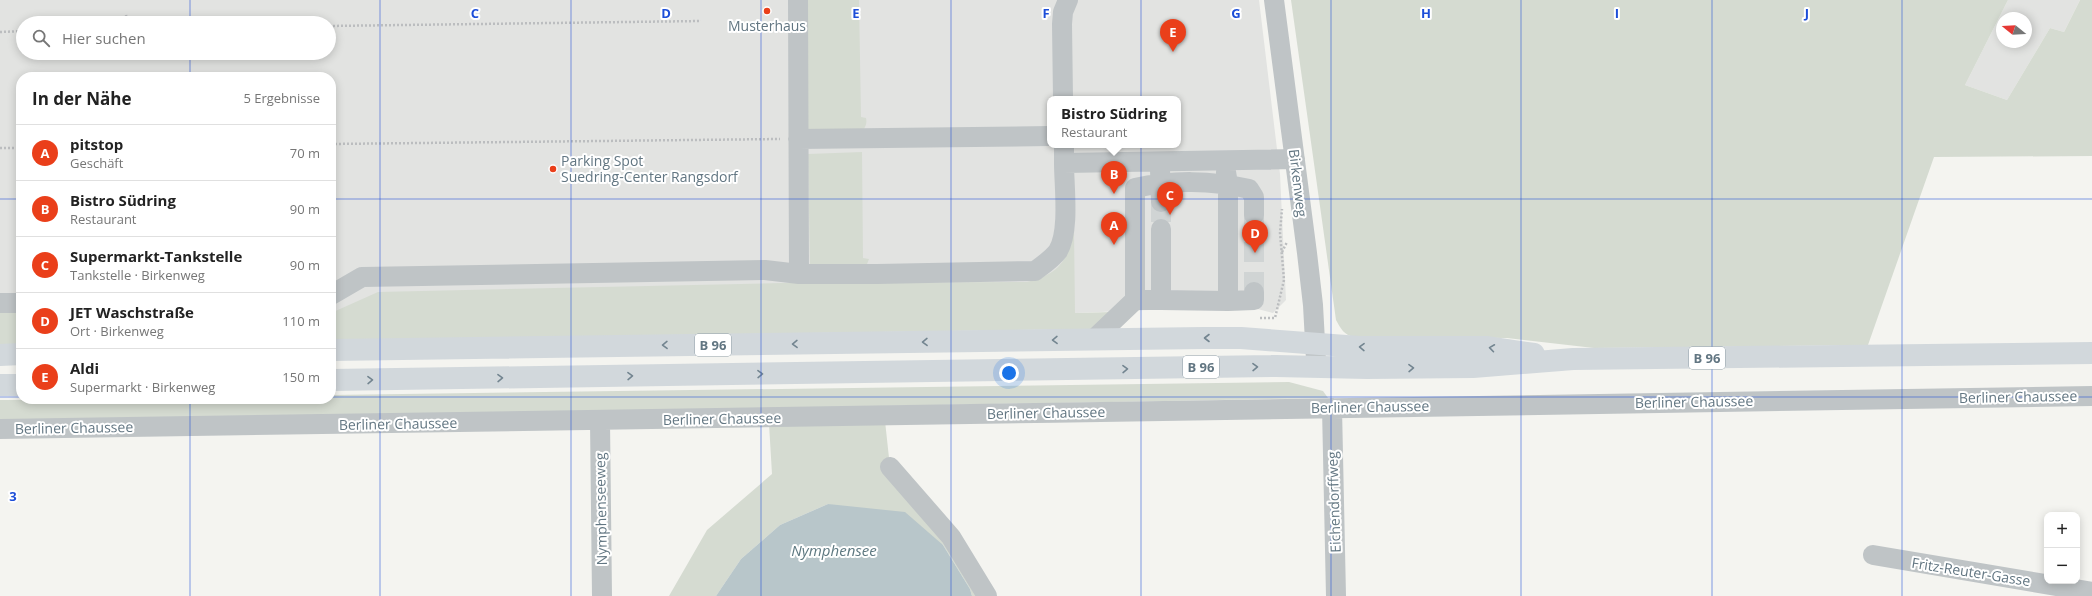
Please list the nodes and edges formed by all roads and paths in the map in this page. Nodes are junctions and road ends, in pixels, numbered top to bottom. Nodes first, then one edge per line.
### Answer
1 (798, 0) edge
2 (1068, 0) edge
3 (1274, 0) edge
4 (701, 21) dead end
5 (336, 26) edge
6 (16, 31) edge
7 (0, 32) edge
8 (1063, 96) edge
9 (1047, 136) edge
10 (764, 139) dead end
11 (798, 139) junction
12 (336, 144) edge
13 (0, 148) edge
14 (16, 148) edge
15 (1064, 154) edge
16 (1295, 159) junction
17 (1223, 160) junction
18 (1160, 162) junction
19 (1228, 184) junction
20 (1161, 192) junction
21 (1283, 204) dead end
22 (1254, 215) tunnel mouth
23 (1161, 229) tunnel mouth
24 (799, 274) junction
25 (336, 292) edge
26 (1254, 292) dead end
27 (1161, 300) junction
28 (1228, 301) junction
29 (0, 303) edge
30 (16, 303) edge
31 (1129, 305) junction
32 (1275, 318) dead end
33 (1094, 339) junction
34 (1316, 343) junction
35 (336, 350) edge
36 (2092, 353) edge
37 (16, 354) edge
38 (0, 355) edge
39 (1572, 360) junction
40 (1316, 366) junction
41 (336, 380) edge
42 (0, 385) edge
43 (16, 385) edge
44 (2092, 396) edge
45 (1332, 408) junction
46 (600, 421) junction
47 (0, 429) edge
48 (890, 467) dead end
49 (1873, 555) dead end
50 (2092, 592) edge
51 (602, 596) edge
52 (987, 596) edge
53 (1336, 596) edge

1 - 11 street
2 - 8 street
3 - 16 street, Birkenweg
4 - 5 path
6 - 7 path
9 - 11 street
10 - 12 path
11 - 24 street
13 - 14 path
15 - 18 street
15 - 24 street
16 - 17 street
16 - 34 street, Birkenweg
17 - 18 street
17 - 19 street
18 - 20 street
19 - 20 street
19 - 22 street
19 - 28 street
20 - 31 street
21 - 32 path
23 - 27 street
24 - 25 street
26 - 28 street
27 - 28 street
27 - 31 street
29 - 30 street
31 - 33 street
34 -> 33 main road, B 96
33 -> 35 main road, B 96
39 -> 34 main road, B 96
34 - 40 street, Birkenweg
36 - 39 main road, B 96
37 - 38 main road
40 -> 39 main road, B 96
41 -> 40 main road, B 96
42 - 43 main road
44 - 45 street, Berliner Chaussee
45 - 46 street, Berliner Chaussee
45 - 53 street, Eichendorffweg
46 - 47 street, Berliner Chaussee
46 - 51 street, Nymphenseeweg
48 - 52 street
49 - 50 street, Fritz-Reuter-Gasse

